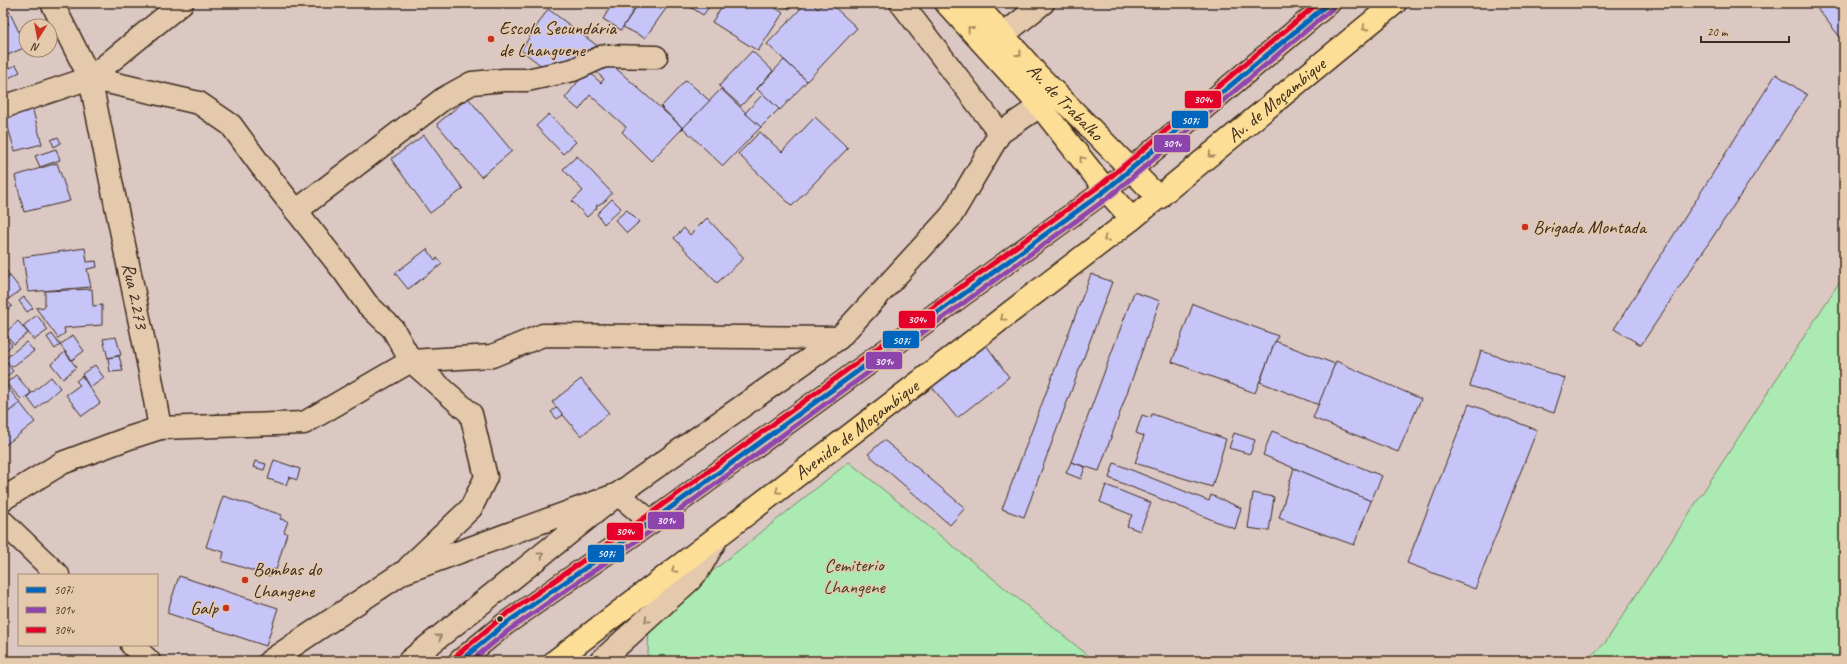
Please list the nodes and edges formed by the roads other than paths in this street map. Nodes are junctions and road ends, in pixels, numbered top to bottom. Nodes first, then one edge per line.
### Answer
1 (52, 3) edge
2 (182, 3) edge
3 (900, 3) edge
4 (946, 3) edge
5 (976, 3) edge
6 (1043, 3) edge
7 (1329, 3) edge
8 (1395, 3) edge
9 (1003, 35) junction
10 (656, 56) dead end
11 (90, 78) junction
12 (1040, 106) junction
13 (3, 108) edge
14 (1000, 133) junction
15 (1132, 169) junction
16 (1106, 190) junction
17 (1159, 198) junction
18 (296, 211) junction
19 (1132, 219) junction
20 (839, 338) junction
21 (411, 360) junction
22 (160, 428) junction
23 (618, 494) junction
24 (3, 499) edge
25 (3, 522) edge
26 (651, 522) junction
27 (717, 538) junction
28 (402, 572) junction
29 (57, 574) edge
30 (133, 646) edge
31 (149, 661) edge
32 (270, 661) edge
33 (409, 661) edge
34 (460, 661) edge
35 (555, 661) edge
36 (601, 661) edge

1 - 11 street, Rua 2.273
2 - 11 street
3 - 14 street
12 -> 4 main road
5 - 9 main road, Av. de Trabalho
6 - 9 street
7 - 15 main road
8 -> 17 main road, Av. de Moçambique
9 -> 15 main road, Av. de Trabalho
10 - 18 street
11 - 13 street
11 - 18 street
11 - 22 street, Rua 2.273
12 - 14 street
16 -> 12 main road
14 - 20 street
15 - 16 main road
15 - 17 main road, Av. de Trabalho
16 - 19 main road
16 - 26 main road
17 - 19 main road, Avenida de Moçambique
18 - 21 street
19 -> 27 main road, Avenida de Moçambique
20 - 21 street
20 - 23 street
21 - 22 street
21 - 28 street
22 - 24 street
23 - 26 street
23 - 28 street
33 -> 23 street
25 - 29 street
26 - 34 main road
27 -> 35 main road, Avenida de Moçambique
27 -> 36 street
28 - 32 street
30 - 31 street

